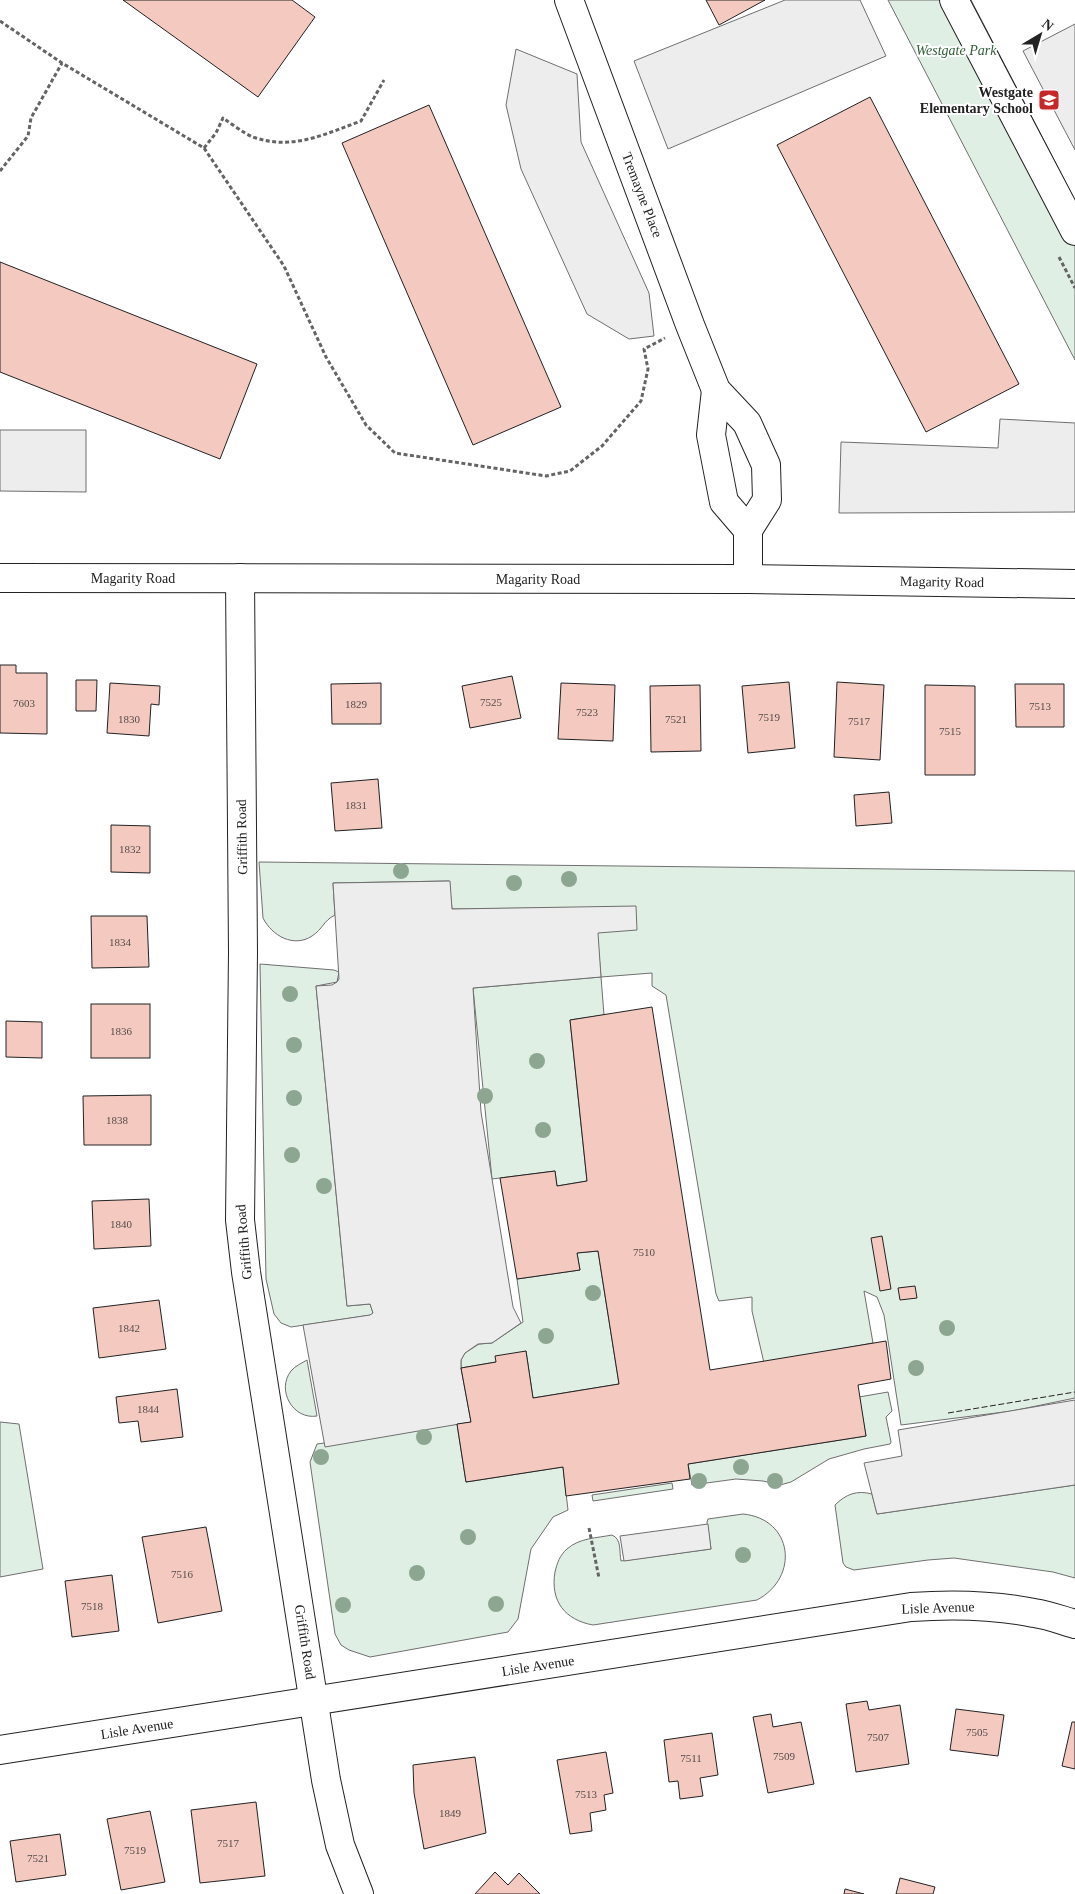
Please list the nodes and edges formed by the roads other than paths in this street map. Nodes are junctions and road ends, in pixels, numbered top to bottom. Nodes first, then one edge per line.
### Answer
1 (569, 0) edge
2 (954, 0) edge
3 (1075, 231) edge
4 (716, 390) junction
5 (748, 530) junction
6 (0, 578) edge
7 (240, 578) junction
8 (748, 579) junction
9 (1075, 584) edge
10 (1075, 1624) edge
11 (314, 1701) junction
12 (0, 1750) edge
13 (359, 1894) edge

1 - 4 street, Tremayne Place
2 - 3 street
4 - 5 street, Tremayne Place
4 - 5 street, Tremayne Place
5 - 8 street
6 - 7 street, Magarity Road
7 - 8 street, Magarity Road
7 - 11 street, Griffith Road
8 - 9 street, Magarity Road
10 - 11 street, Lisle Avenue
11 - 12 street, Lisle Avenue
11 - 13 street, Griffith Road

